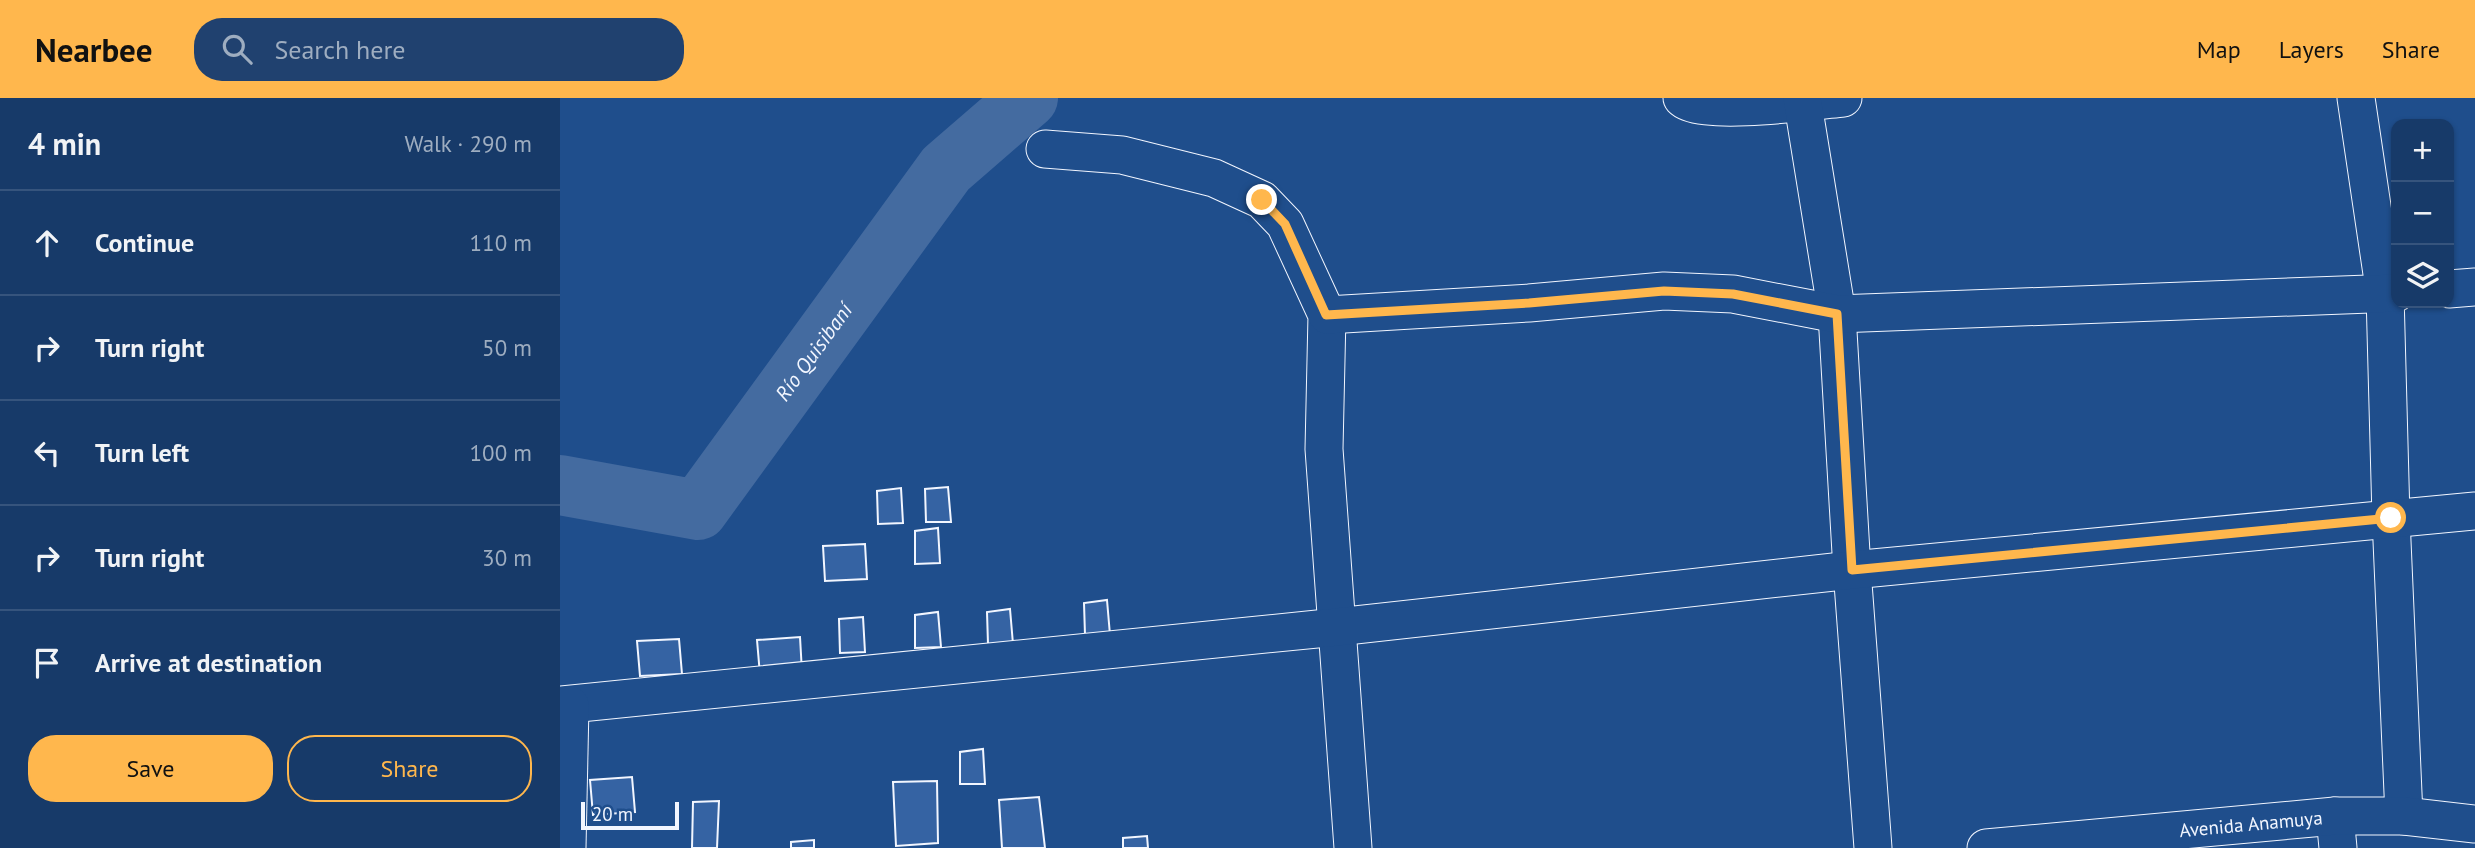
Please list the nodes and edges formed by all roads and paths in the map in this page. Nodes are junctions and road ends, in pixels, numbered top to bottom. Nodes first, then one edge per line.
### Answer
1 (1682, 98) edge
2 (1843, 98) edge
3 (2356, 98) edge
4 (1802, 100) edge
5 (1045, 149) dead end
6 (2475, 287) edge
7 (2454, 289) edge
8 (2391, 293) edge
9 (2391, 308) edge
10 (1837, 314) junction
11 (1326, 315) junction
12 (2475, 510) edge
13 (2391, 518) junction
14 (1852, 570) junction
15 (1337, 627) junction
16 (565, 705) edge
17 (2404, 816) junction
18 (2475, 824) edge
19 (2337, 832) edge
20 (2059, 844) edge
21 (567, 848) edge
22 (1353, 848) edge
23 (1873, 848) edge
24 (1986, 848) edge

1 - 4 street
2 - 4 street
3 - 8 street
4 - 10 street
5 - 11 street
6 - 7 street
8 - 10 street
9 - 13 street
10 - 11 street
10 - 14 street
11 - 15 street
12 - 13 street
13 - 14 street
13 - 17 street
14 - 15 street
14 - 23 street
15 - 16 street
15 - 22 street
16 - 21 street
17 - 18 street, Avenida Anamuya
17 - 19 street, Avenida Anamuya
19 - 20 street, Avenida Anamuya
20 - 24 street, Avenida Anamuya

